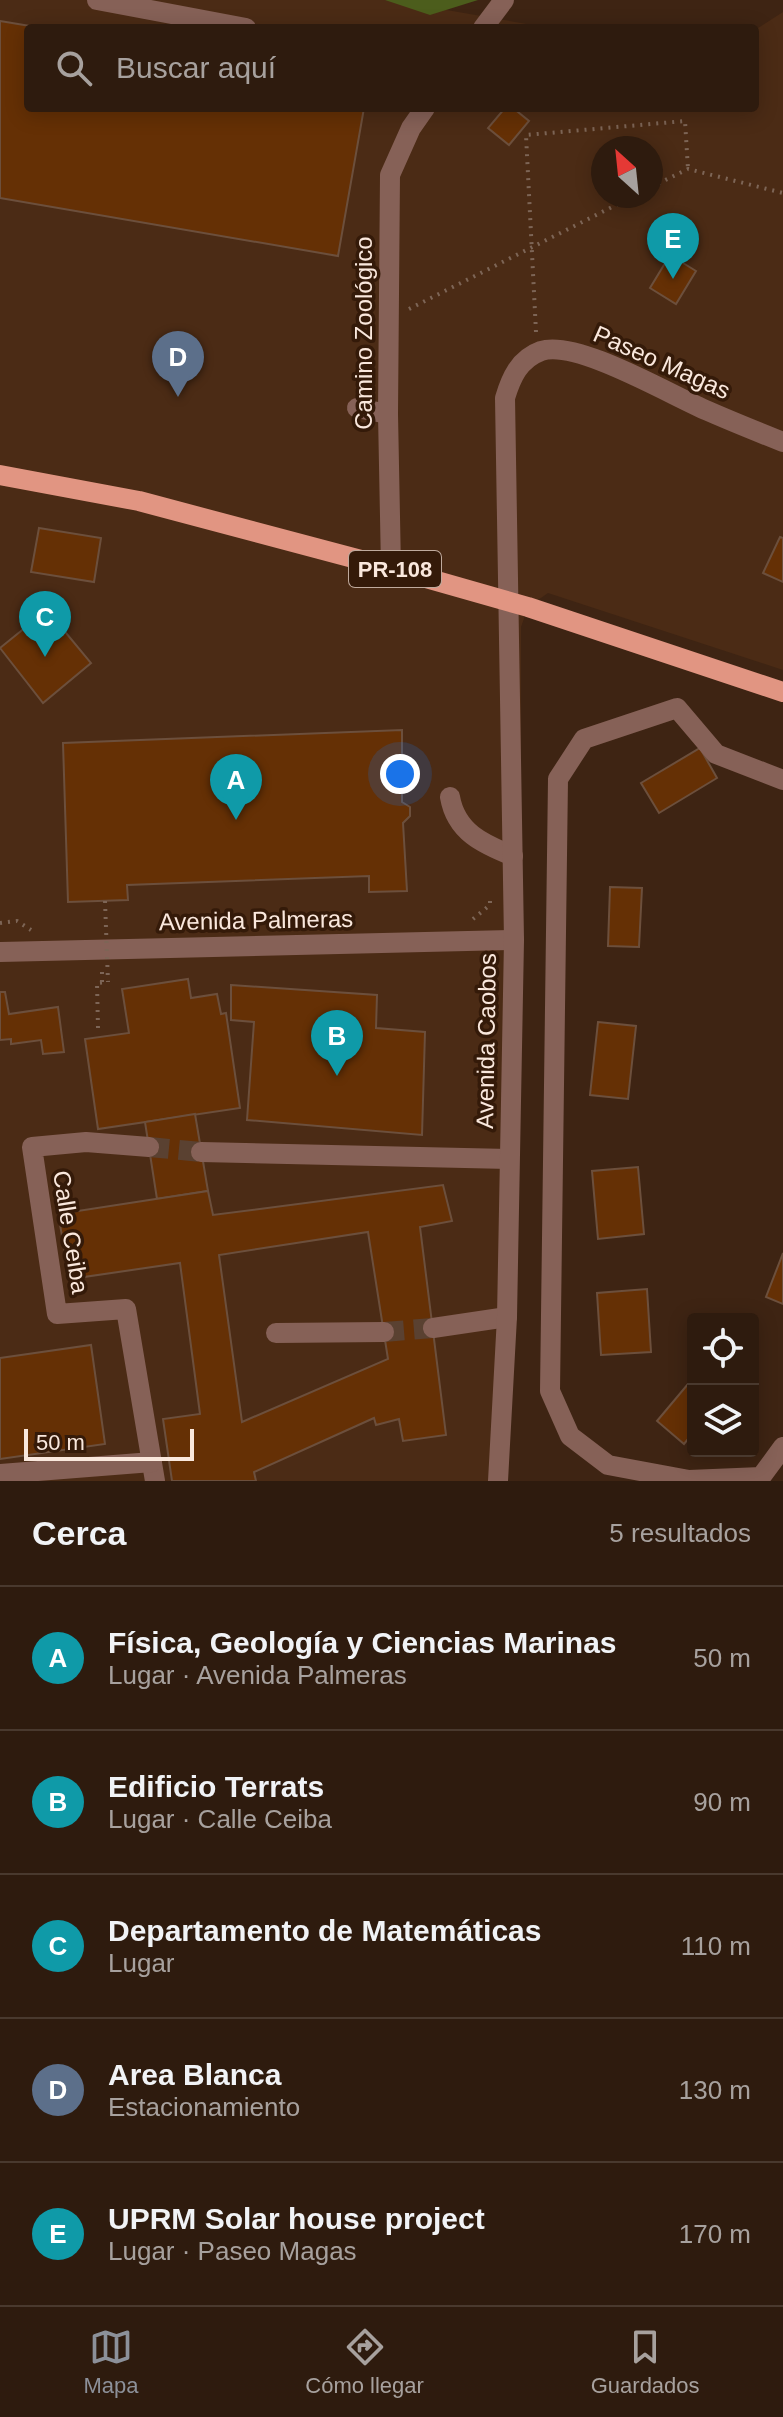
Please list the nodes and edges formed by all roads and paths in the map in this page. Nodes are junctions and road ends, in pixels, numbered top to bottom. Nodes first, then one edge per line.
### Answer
1 (97, 0) edge
2 (504, 0) edge
3 (225, 24) edge
4 (486, 24) edge
5 (422, 112) edge
6 (521, 131) dead end
7 (526, 135) junction
8 (688, 169) junction
9 (663, 181) edge
10 (783, 193) edge
11 (610, 208) edge
12 (532, 246) junction
13 (389, 320) junction
14 (537, 354) junction
15 (357, 408) dead end
16 (388, 414) junction
17 (783, 442) edge
18 (0, 475) edge
19 (391, 568) junction
20 (510, 601) junction
21 (783, 692) edge
22 (783, 780) edge
23 (450, 797) dead end
24 (513, 856) junction
25 (491, 890) dead end
26 (105, 901) dead end
27 (472, 921) dead end
28 (0, 923) edge
29 (112, 931) dead end
30 (97, 932) dead end
31 (37, 935) dead end
32 (514, 940) junction
33 (0, 952) edge
34 (98, 1028) dead end
35 (149, 1147) tunnel mouth
36 (201, 1152) tunnel mouth
37 (509, 1159) junction
38 (507, 1317) junction
39 (433, 1328) tunnel mouth
40 (384, 1332) tunnel mouth
41 (276, 1333) dead end
42 (783, 1447) edge
43 (153, 1471) edge
44 (0, 1474) edge
45 (760, 1479) edge
46 (498, 1481) edge

1 - 3 street
2 - 4 street
5 - 13 street, Camino Zoológico
6 - 7 path
7 - 8 path
7 - 12 path
8 - 9 path
8 - 10 path
11 - 12 path
12 - 13 path
12 - 14 path
13 - 16 street, Camino Zoológico
14 - 17 street, Paseo Magas
14 - 20 street
15 - 16 street
16 - 19 street, Camino Zoológico
18 - 19 main road, PR-108
19 - 20 main road, PR-108
20 - 21 main road, PR-108
20 - 24 street, Avenida Caobos
22 - 45 street
23 - 24 street
24 - 32 street, Avenida Caobos
25 - 27 path
26 - 34 path, bridge
28 - 31 path
29 - 30 path
32 - 33 street, Avenida Palmeras
32 - 37 street, Avenida Caobos
35 - 43 street, Calle Ceiba
36 - 37 street
37 - 38 street, Avenida Caobos
38 - 39 street
38 - 46 street, Avenida Caobos
40 - 41 street
42 - 45 street
43 - 44 street, Calle Ceiba

